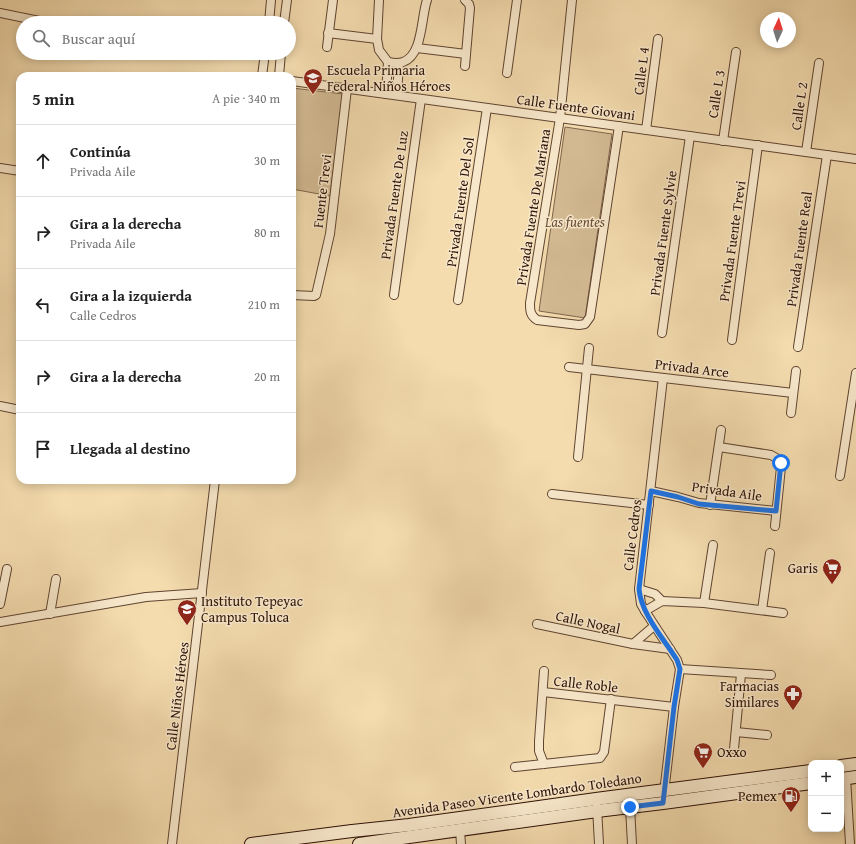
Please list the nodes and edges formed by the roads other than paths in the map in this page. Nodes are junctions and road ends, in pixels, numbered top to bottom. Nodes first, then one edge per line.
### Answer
1 (271, 0) edge
2 (287, 0) edge
3 (333, 0) edge
4 (379, 0) edge
5 (428, 0) edge
6 (465, 0) edge
7 (517, 0) edge
8 (572, 0) edge
9 (0, 13) edge
10 (16, 16) edge
11 (270, 16) edge
12 (285, 16) edge
13 (328, 33) junction
14 (658, 38) dead end
15 (377, 39) junction
16 (327, 47) dead end
17 (417, 48) junction
18 (736, 52) dead end
19 (466, 54) junction
20 (264, 60) edge
21 (280, 60) edge
22 (388, 62) junction
23 (399, 63) junction
24 (819, 63) dead end
25 (465, 66) dead end
26 (263, 72) edge
27 (279, 72) edge
28 (507, 73) dead end
29 (296, 82) edge
30 (347, 89) junction
31 (386, 94) junction
32 (397, 95) junction
33 (420, 99) junction
34 (487, 108) junction
35 (560, 118) junction
36 (619, 126) junction
37 (646, 130) junction
38 (690, 136) junction
39 (723, 141) junction
40 (758, 146) junction
41 (806, 152) junction
42 (827, 155) junction
43 (856, 159) edge
44 (0, 168) edge
45 (16, 170) edge
46 (296, 295) edge
47 (394, 295) dead end
48 (458, 300) dead end
49 (662, 334) dead end
50 (732, 340) dead end
51 (798, 347) dead end
52 (589, 348) dead end
53 (569, 367) dead end
54 (587, 370) junction
55 (796, 371) dead end
56 (856, 373) edge
57 (663, 378) junction
58 (793, 393) junction
59 (0, 406) edge
60 (16, 409) edge
61 (791, 413) dead end
62 (721, 430) dead end
63 (719, 447) junction
64 (578, 457) dead end
65 (840, 476) dead end
66 (215, 484) edge
67 (651, 491) junction
68 (552, 494) dead end
69 (649, 505) junction
70 (710, 505) junction
71 (776, 511) junction
72 (775, 526) dead end
73 (713, 545) dead end
74 (770, 553) dead end
75 (7, 569) dead end
76 (56, 579) dead end
77 (639, 589) junction
78 (202, 593) junction
79 (662, 601) junction
80 (704, 603) junction
81 (0, 604) edge
82 (762, 610) junction
83 (645, 611) junction
84 (783, 613) dead end
85 (50, 614) junction
86 (0, 622) edge
87 (537, 624) dead end
88 (654, 626) junction
89 (633, 644) junction
90 (670, 649) junction
91 (680, 669) junction
92 (544, 671) dead end
93 (741, 674) junction
94 (771, 675) dead end
95 (543, 692) junction
96 (611, 699) junction
97 (674, 707) junction
98 (736, 732) junction
99 (767, 734) dead end
100 (734, 749) dead end
101 (544, 764) junction
102 (856, 764) edge
103 (844, 766) edge
104 (515, 767) dead end
105 (808, 771) edge
106 (848, 778) edge
107 (808, 783) edge
108 (665, 790) junction
109 (663, 803) junction
110 (597, 805) junction
111 (630, 807) junction
112 (460, 830) junction
113 (172, 844) edge
114 (251, 844) edge
115 (359, 844) edge
116 (460, 844) edge
117 (599, 844) edge
118 (632, 844) edge
119 (850, 844) edge

1 - 11 street
2 - 12 street
3 - 13 street
4 - 15 street
5 - 17 street
6 - 19 street
7 - 28 street
8 - 35 street, Privada Fuente De Mariana
9 - 10 street
13 - 15 street
13 - 16 street
14 - 37 street, Calle L 4
15 - 22 street
17 - 19 street
17 - 23 street
18 - 39 street, Calle L 3
19 - 25 street
20 - 26 street
21 - 27 street
22 - 23 street
22 - 31 street
23 - 32 street
24 - 41 street, Calle L 2
29 - 30 street, Calle Fuente Giovani
30 - 31 street, Calle Fuente Giovani
30 - 46 street, Fuente Trevi
31 - 32 street, Calle Fuente Giovani
32 - 33 street, Calle Fuente Giovani
33 - 34 street, Calle Fuente Giovani
33 - 47 street, Privada Fuente De Luz
34 - 35 street, Calle Fuente Giovani
34 - 48 street, Privada Fuente Del Sol
35 - 36 street, Calle Fuente Giovani
35 - 36 street, Privada Fuente De Mariana
36 - 37 street, Calle Fuente Giovani
37 - 38 street, Calle Fuente Giovani
38 - 39 street, Calle Fuente Giovani
38 - 49 street, Privada Fuente Sylvie
39 - 40 street, Calle Fuente Giovani
40 - 41 street, Calle Fuente Giovani
40 - 50 street, Privada Fuente Trevi
41 - 42 street, Calle Fuente Giovani
42 - 43 street, Calle Fuente Giovani
42 - 51 street, Privada Fuente Real
44 - 45 street
52 - 54 street
53 - 54 street, Privada Arce
54 - 57 street, Privada Arce
54 - 64 street
55 - 58 street
56 - 65 street
57 - 58 street, Privada Arce
57 - 67 street, Calle Cedros
58 - 61 street
59 - 60 street
62 - 63 street
63 - 70 street
63 - 71 street, Privada Aile
66 - 78 street, Calle Niños Héroes
67 - 69 street, Calle Cedros
67 - 70 street, Privada Aile
68 - 69 street
69 - 77 street, Calle Cedros
70 - 71 street, Privada Aile
71 - 72 street, Privada Aile
73 - 80 street
74 - 82 street
75 - 81 street
76 - 85 street
77 - 79 street
77 - 83 street, Calle Cedros
78 - 85 street
78 - 113 street, Calle Niños Héroes
79 - 80 street
79 - 83 street
80 - 82 street
82 - 84 street
83 - 88 street, Calle Cedros
85 - 86 street
87 - 89 street, Calle Nogal
88 - 89 street, Calle Nogal
88 - 90 street, Calle Cedros
89 - 90 street, Calle Nogal
90 - 91 street, Calle Cedros
91 - 93 street
91 - 97 street
92 - 95 street
93 - 94 street
93 - 98 street
95 - 96 street, Calle Roble
95 - 101 street, Calle Roble
96 - 97 street, Calle Roble
96 - 101 street
97 - 108 street
98 - 99 street
98 - 100 street
101 - 104 street
102 - 103 main road
105 - 108 main road, Avenida Paseo Vicente Lombardo Toledano
106 - 119 street
107 - 109 main road, Avenida Paseo Vicente Lombardo Toledano
108 - 109 street
108 - 110 main road, Avenida Paseo Vicente Lombardo Toledano
109 - 111 main road, Avenida Paseo Vicente Lombardo Toledano
110 - 111 main road, Avenida Paseo Vicente Lombardo Toledano
110 - 112 main road, Avenida Paseo Vicente Lombardo Toledano
110 - 114 main road, Avenida Paseo Vicente Lombardo Toledano
110 - 117 street
111 - 118 street
112 - 115 main road, Avenida Paseo Vicente Lombardo Toledano
112 - 116 street

